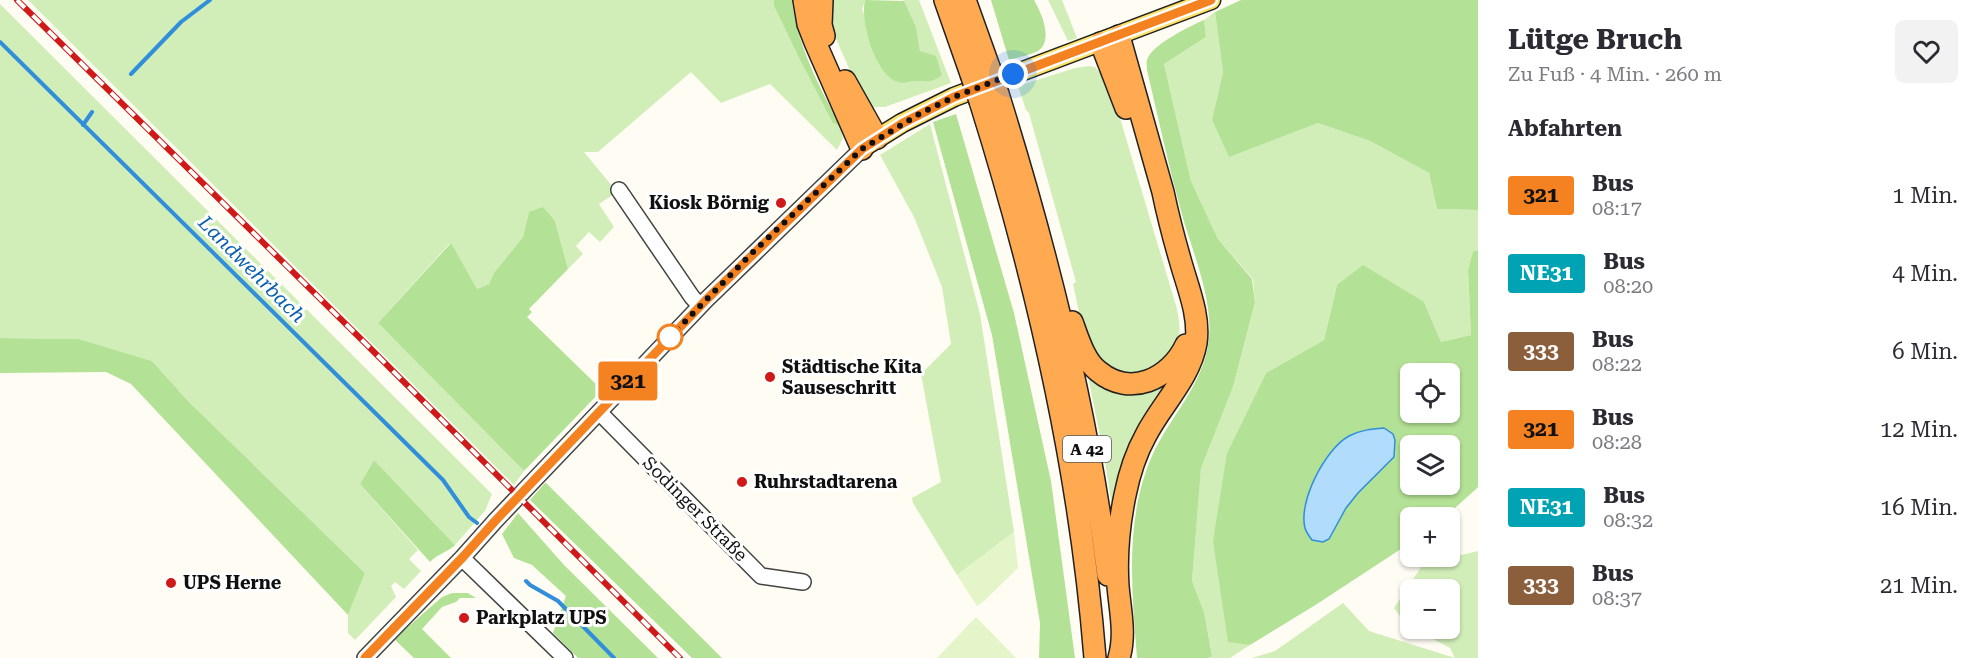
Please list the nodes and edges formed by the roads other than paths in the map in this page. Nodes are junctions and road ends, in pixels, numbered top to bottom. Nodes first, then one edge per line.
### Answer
1 (804, 0) edge
2 (822, 0) edge
3 (933, 0) edge
4 (945, 0) edge
5 (965, 0) edge
6 (1211, 0) edge
7 (1110, 39) junction
8 (976, 68) junction
9 (989, 98) junction
10 (870, 143) junction
11 (619, 190) dead end
12 (1042, 244) junction
13 (700, 306) junction
14 (598, 412) junction
15 (462, 558) junction
16 (803, 582) dead end
17 (365, 658) edge
18 (565, 658) edge
19 (1095, 658) edge
20 (1117, 658) edge

1 - 10 highway
2 - 10 highway
3 - 8 highway
4 - 8 highway, A 42
5 - 8 highway, A 42
6 - 7 main road
7 - 10 main road
7 - 12 highway
7 - 20 highway
8 - 9 highway, A 42, bridge
9 - 12 highway, A 42
9 - 19 highway, A 42
10 - 13 street
11 - 13 street
12 - 20 highway, A 42
13 - 14 street
14 - 15 street
14 - 16 street, Sodinger Straße
15 - 17 street
15 - 18 street

